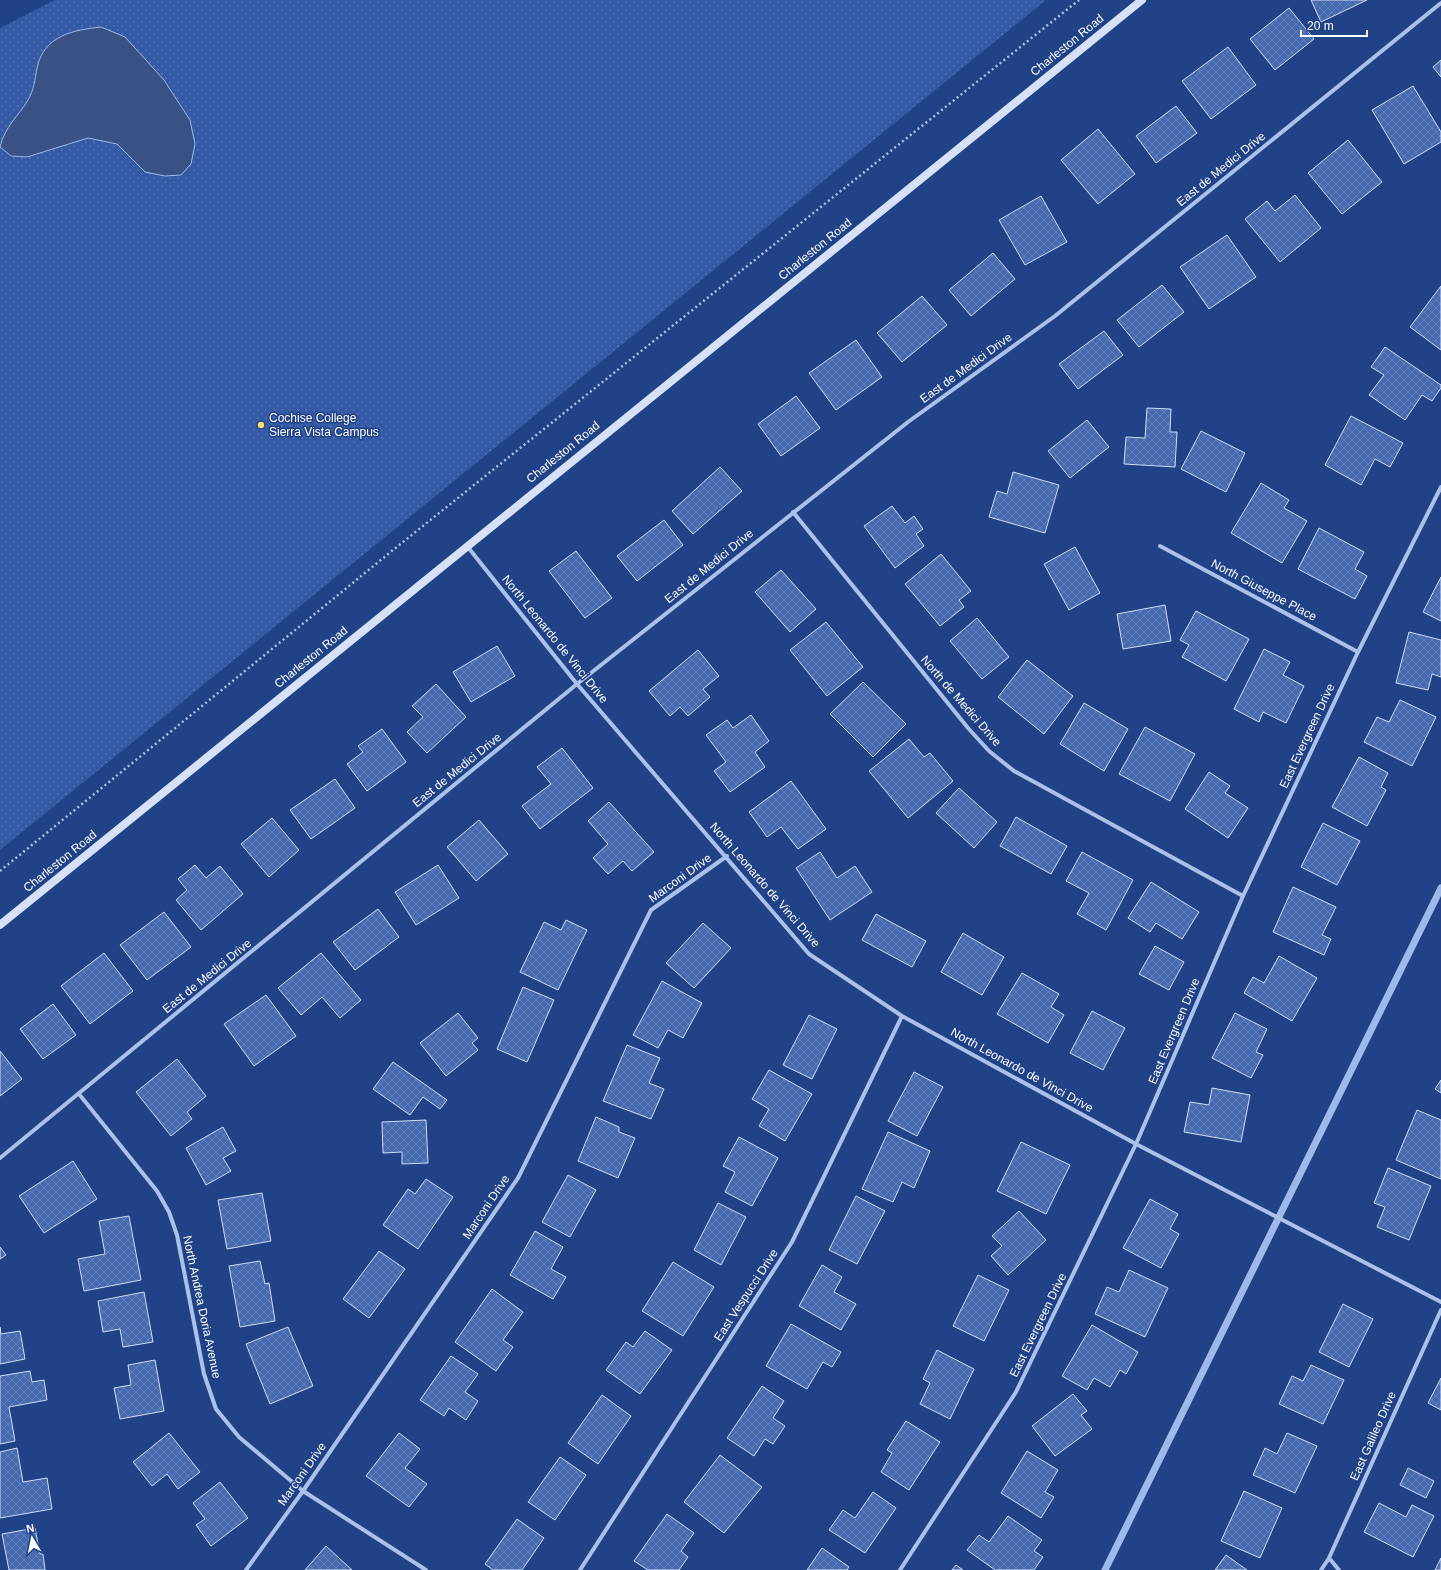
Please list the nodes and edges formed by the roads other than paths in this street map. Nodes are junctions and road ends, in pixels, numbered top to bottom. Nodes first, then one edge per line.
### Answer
1 (1142, 0) edge
2 (1441, 3) edge
3 (1441, 487) edge
4 (793, 512) junction
5 (466, 546) junction
6 (1160, 546) dead end
7 (1358, 652) junction
8 (577, 684) junction
9 (727, 856) junction
10 (1243, 896) junction
11 (0, 925) edge
12 (902, 1016) junction
13 (79, 1094) junction
14 (1136, 1144) junction
15 (0, 1158) edge
16 (1441, 1302) edge
17 (1441, 1310) edge
18 (303, 1491) junction
19 (1329, 1558) junction
20 (246, 1570) edge
21 (426, 1570) edge
22 (580, 1570) edge
23 (900, 1570) edge
24 (1321, 1570) edge
25 (1339, 1570) edge

1 - 5 main road, Charleston Road
2 - 4 street, East de Medici Drive
3 - 7 street, East Evergreen Drive
4 - 8 street, East de Medici Drive
4 - 10 street, North de Medici Drive
5 - 8 street, North Leonardo de Vinci Drive
5 - 11 main road, Charleston Road
6 - 7 street, North Giuseppe Place
7 - 10 street, East Evergreen Drive
8 - 9 street, North Leonardo de Vinci Drive
8 - 13 street, East de Medici Drive
9 - 12 street, North Leonardo de Vinci Drive
9 - 18 street, Marconi Drive
10 - 14 street, East Evergreen Drive
12 - 14 street, North Leonardo de Vinci Drive
12 - 22 street, East Vespucci Drive
13 - 15 street, East de Medici Drive
13 - 18 street, North Andrea Doria Avenue
14 - 16 street, North Leonardo de Vinci Drive
14 - 23 street, East Evergreen Drive
17 - 19 street, East Galileo Drive
18 - 20 street, Marconi Drive
18 - 21 street, North Andrea Doria Avenue
19 - 24 street, East Galileo Drive
19 - 25 street

